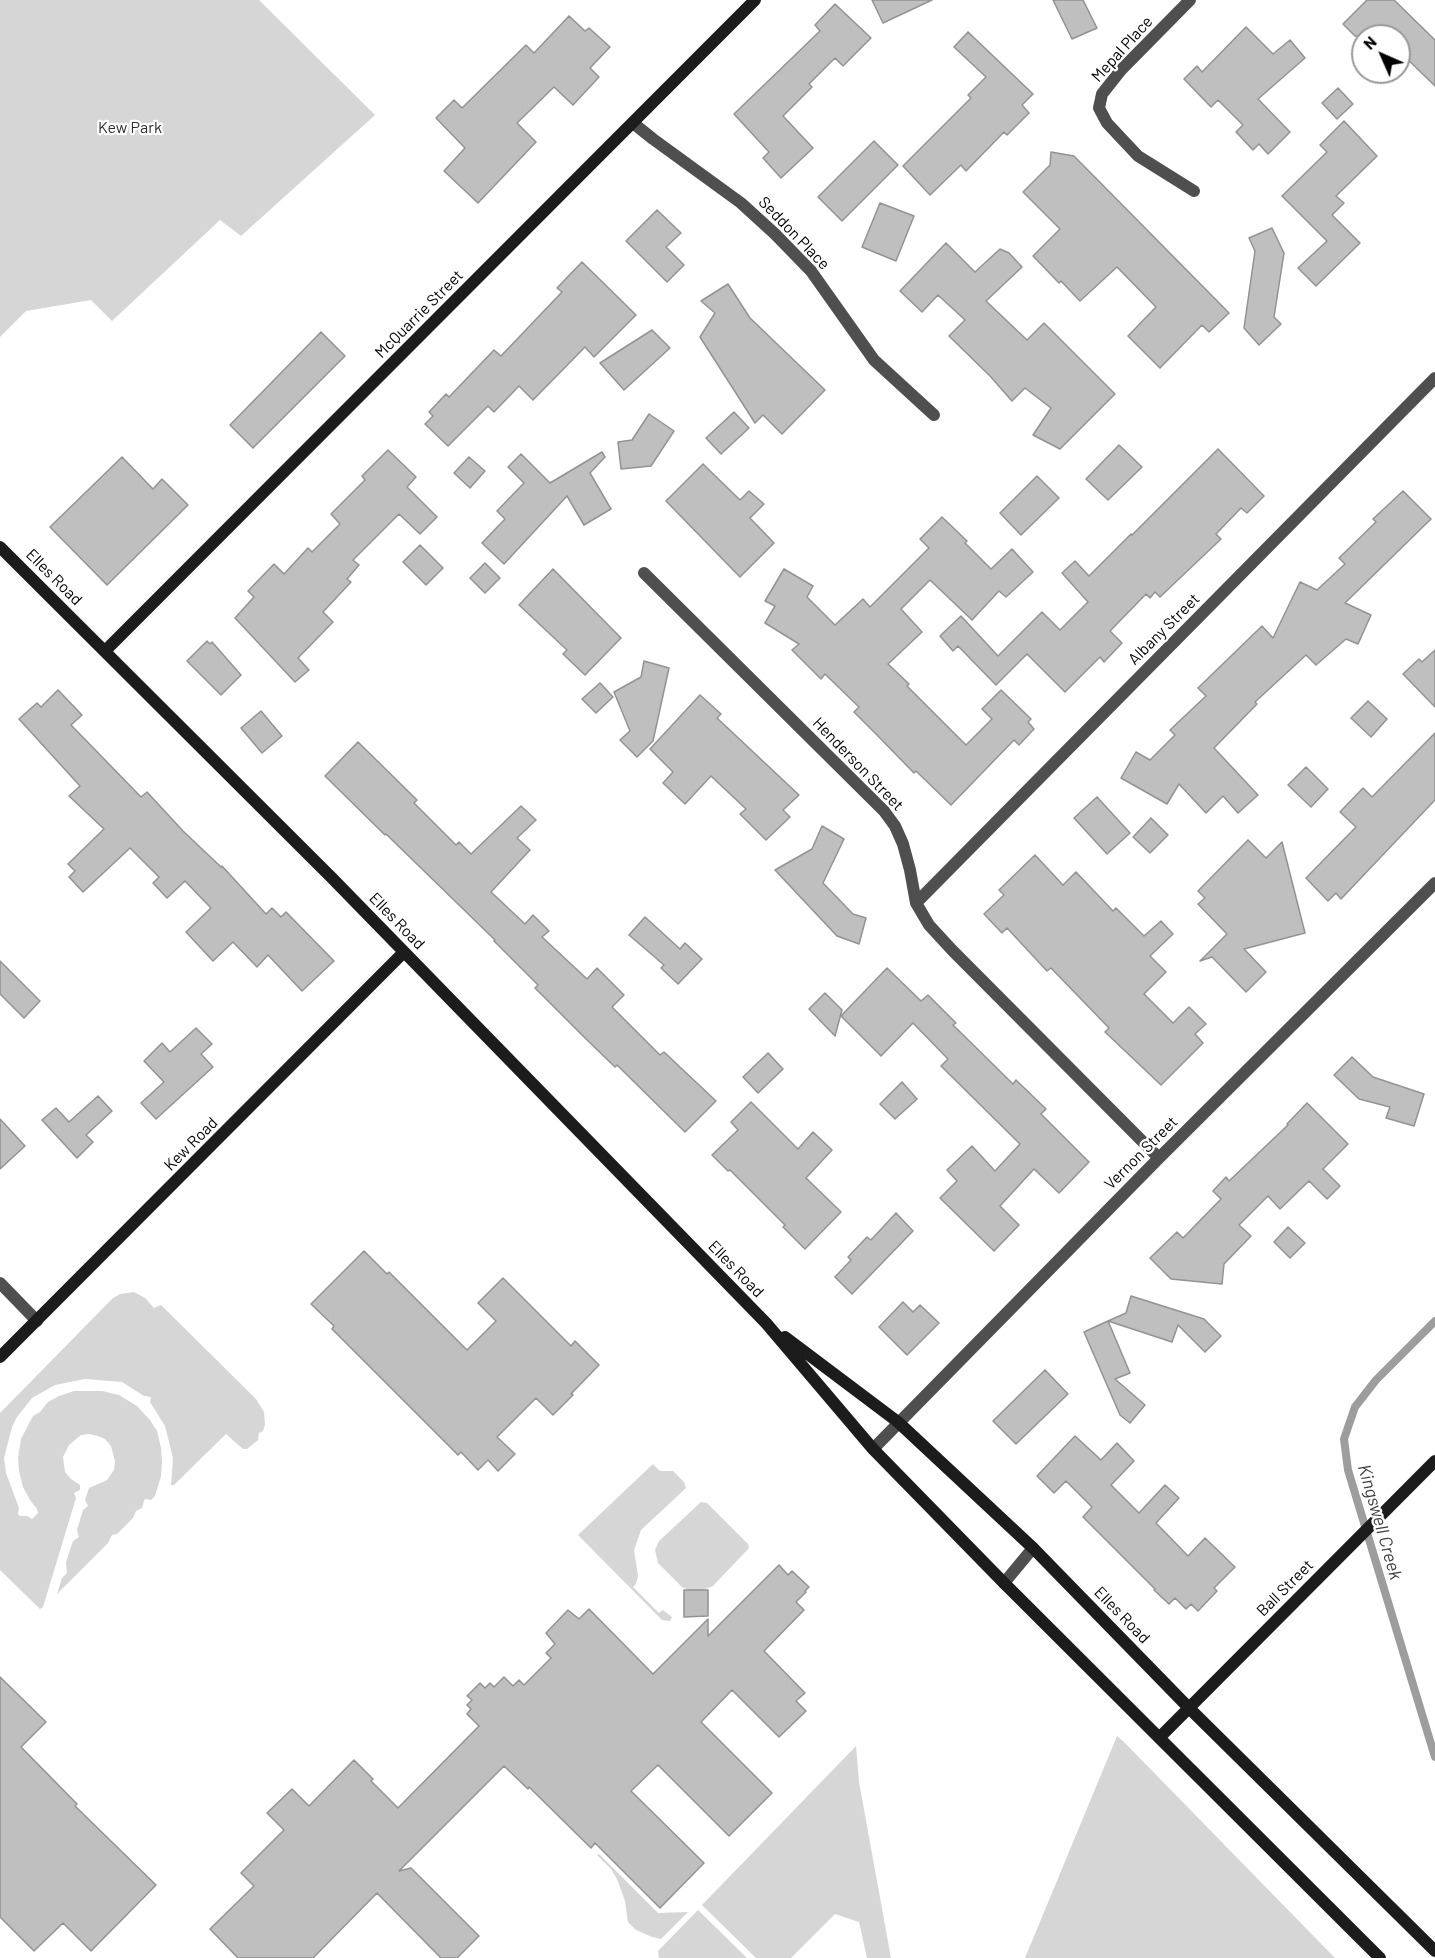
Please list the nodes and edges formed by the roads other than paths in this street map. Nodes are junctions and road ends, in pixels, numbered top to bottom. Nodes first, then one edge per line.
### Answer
1 (755, 0) edge
2 (1190, 0) edge
3 (633, 123) junction
4 (1194, 191) dead end
5 (1435, 378) edge
6 (934, 415) dead end
7 (0, 547) edge
8 (644, 573) dead end
9 (105, 651) junction
10 (1435, 883) edge
11 (916, 903) junction
12 (404, 952) junction
13 (1159, 1158) junction
14 (0, 1283) edge
15 (37, 1321) junction
16 (766, 1323) junction
17 (0, 1357) edge
18 (898, 1422) junction
19 (873, 1449) junction
20 (1435, 1461) edge
21 (1033, 1548) junction
22 (1004, 1583) junction
23 (1189, 1708) junction
24 (1159, 1738) junction
25 (1435, 1952) edge
26 (1380, 1958) edge

1 - 3 main road, McQuarrie Street
2 - 4 street, Mepal Place
3 - 6 street, Seddon Place
3 - 9 main road, McQuarrie Street
5 - 11 street, Albany Street
7 - 9 main road, Elles Road
8 - 11 street, Henderson Street
9 - 12 main road, Elles Road
10 - 13 street, Vernon Street
11 - 13 street, Henderson Street
12 - 15 main road, Kew Road
12 - 16 main road, Elles Road
13 - 18 street, Vernon Street
14 - 15 street
15 - 17 main road, Kew Road
16 - 18 main road, Elles Road
16 - 19 main road, Elles Road
18 - 19 street, Vernon Street
18 - 21 main road, Elles Road
19 - 22 main road, Elles Road
20 - 23 main road, Ball Street
21 - 22 street
21 - 23 main road, Elles Road
22 - 24 main road, Elles Road
23 - 24 main road, Ball Street
23 - 25 main road, Elles Road
24 - 26 main road, Elles Road

